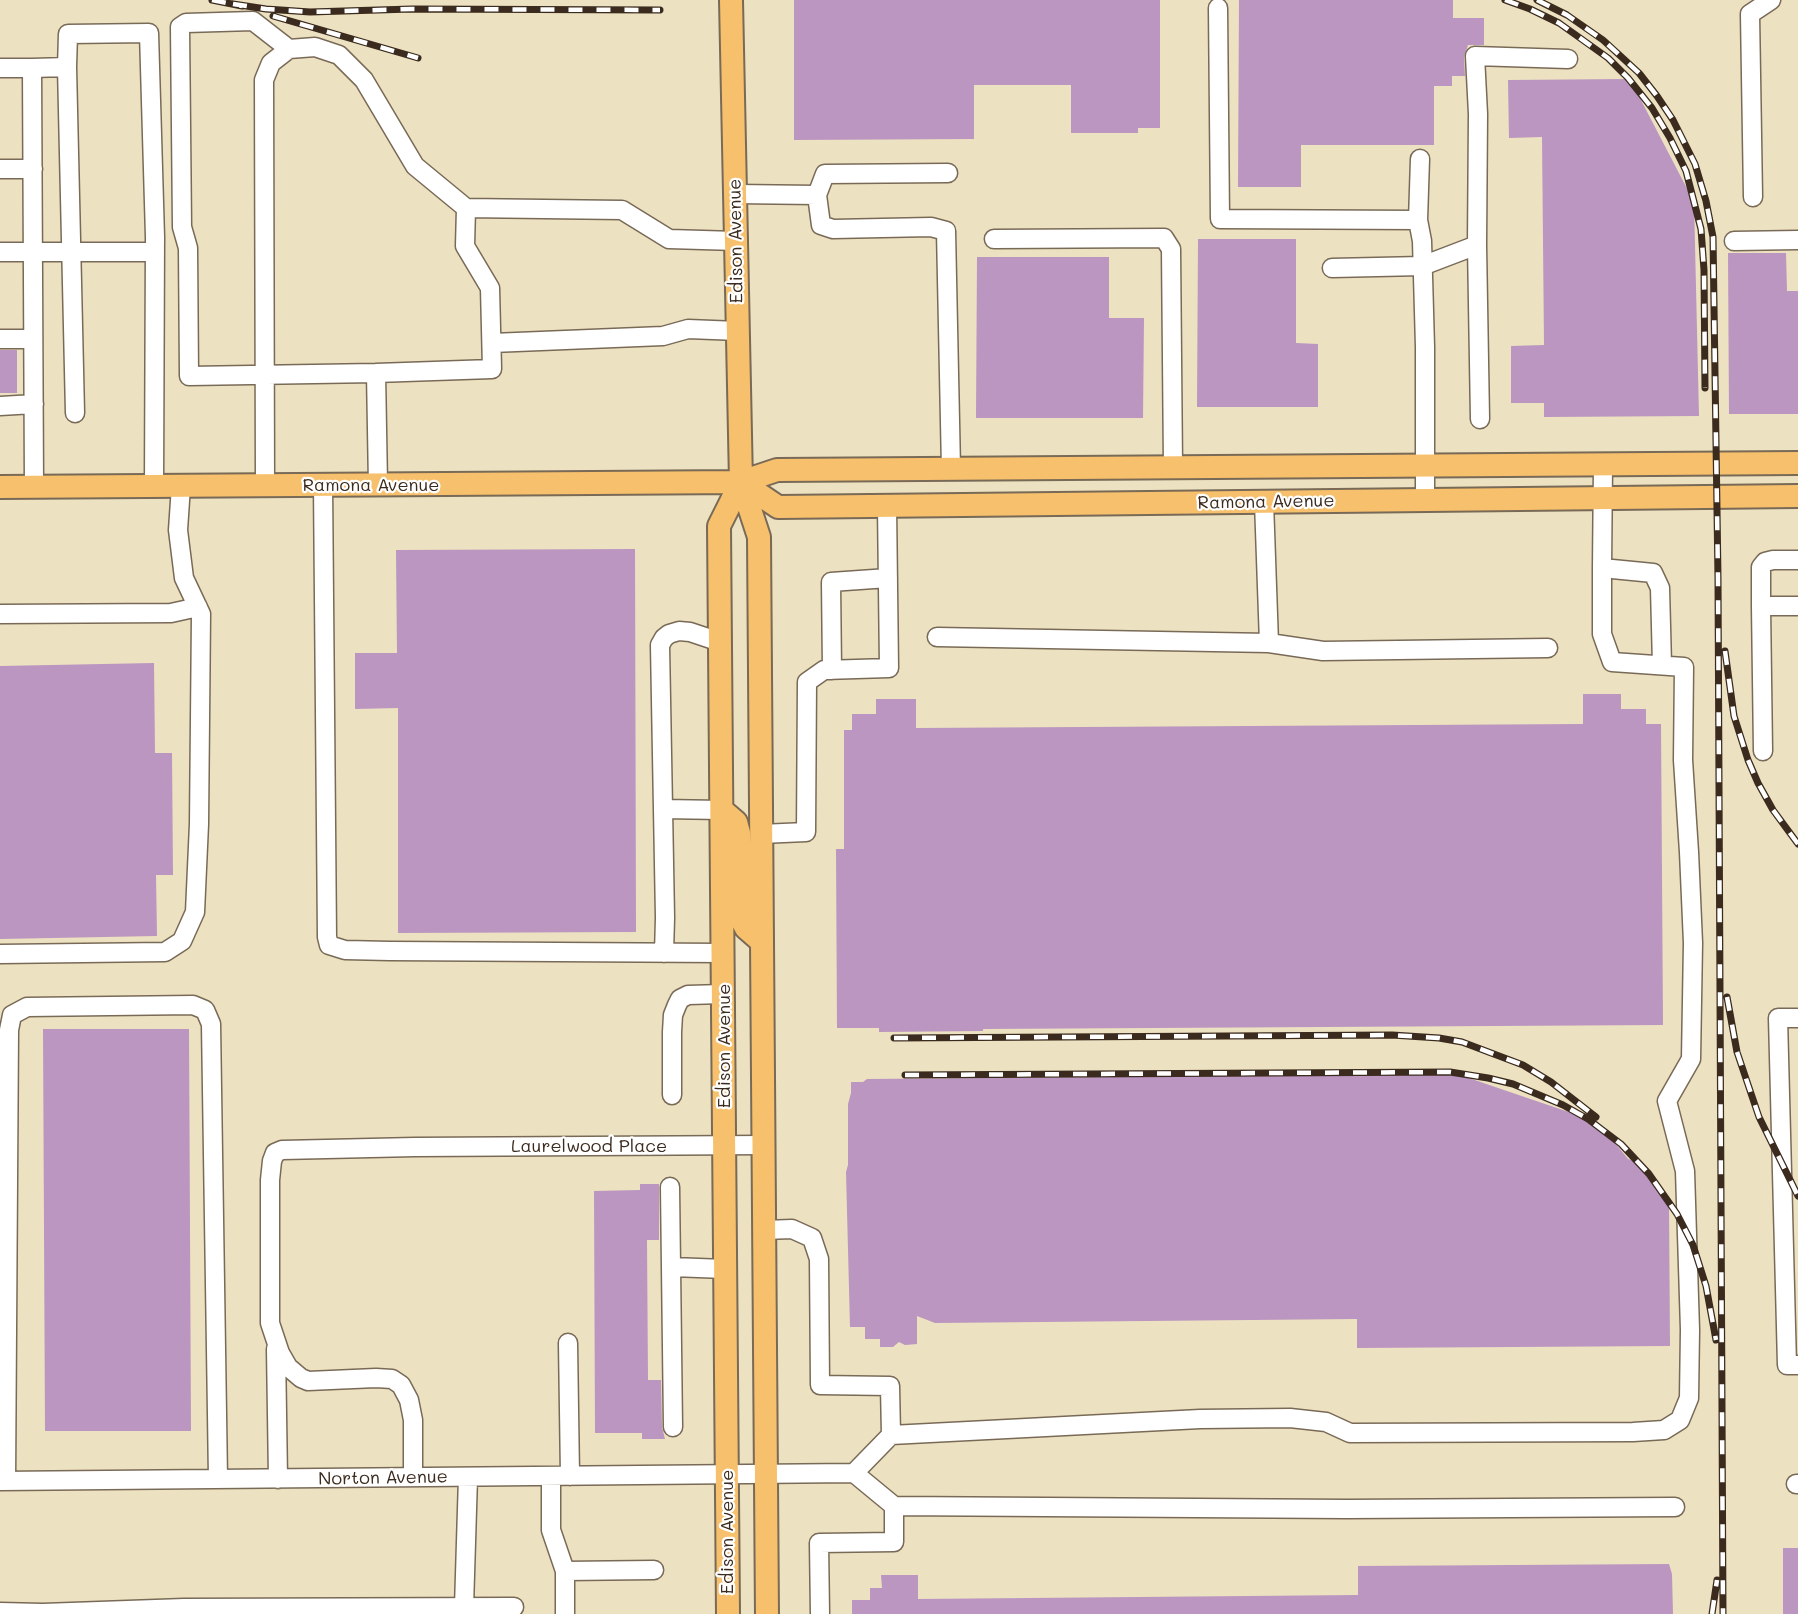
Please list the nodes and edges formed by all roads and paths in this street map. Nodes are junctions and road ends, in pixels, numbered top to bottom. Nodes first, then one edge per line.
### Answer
1 (731, 0) edge
2 (1771, 0) edge
3 (1218, 8) dead end
4 (289, 49) junction
5 (1568, 59) dead end
6 (67, 67) junction
7 (0, 68) edge
8 (32, 68) junction
9 (1420, 159) dead end
10 (0, 169) edge
11 (33, 169) junction
12 (948, 173) dead end
13 (735, 194) junction
14 (818, 195) junction
15 (1753, 197) dead end
16 (466, 208) junction
17 (1419, 220) junction
18 (994, 239) dead end
19 (1798, 240) edge
20 (736, 241) junction
21 (1734, 241) dead end
22 (1477, 244) junction
23 (71, 251) junction
24 (0, 252) edge
25 (33, 252) junction
26 (155, 252) junction
27 (1422, 266) junction
28 (1332, 268) dead end
29 (738, 331) junction
30 (0, 339) edge
31 (33, 339) junction
32 (492, 343) junction
33 (376, 373) junction
34 (264, 376) junction
35 (34, 404) junction
36 (0, 406) edge
37 (75, 413) dead end
38 (1480, 419) dead end
39 (1798, 464) edge
40 (1604, 465) junction
41 (1426, 466) junction
42 (1173, 467) junction
43 (951, 469) junction
44 (741, 482) junction
45 (265, 485) junction
46 (323, 485) junction
47 (378, 485) junction
48 (154, 486) junction
49 (181, 486) junction
50 (0, 487) edge
51 (34, 487) junction
52 (1798, 496) edge
53 (1604, 499) junction
54 (1425, 500) junction
55 (1264, 502) junction
56 (887, 506) junction
57 (1798, 560) edge
58 (1602, 568) junction
59 (888, 578) junction
60 (1761, 606) junction
61 (1798, 606) edge
62 (198, 607) junction
63 (0, 614) edge
64 (937, 637) dead end
65 (720, 642) junction
66 (1269, 643) junction
67 (1548, 648) dead end
68 (1662, 666) junction
69 (832, 670) junction
70 (1763, 751) dead end
71 (663, 809) junction
72 (722, 810) junction
73 (761, 834) junction
74 (762, 942) junction
75 (664, 953) junction
76 (723, 953) junction
77 (0, 954) edge
78 (723, 994) junction
79 (1798, 1018) edge
80 (672, 1095) dead end
81 (764, 1145) junction
82 (724, 1146) junction
83 (670, 1187) dead end
84 (764, 1230) junction
85 (672, 1268) junction
86 (725, 1269) junction
87 (276, 1341) junction
88 (568, 1343) dead end
89 (1798, 1365) edge
90 (673, 1427) dead end
91 (891, 1434) junction
92 (854, 1473) junction
93 (727, 1474) junction
94 (766, 1474) junction
95 (550, 1476) junction
96 (570, 1476) junction
97 (468, 1477) junction
98 (413, 1478) junction
99 (218, 1479) junction
100 (278, 1479) junction
101 (3, 1481) edge
102 (894, 1506) junction
103 (1675, 1507) dead end
104 (654, 1570) dead end
105 (565, 1571) junction
106 (464, 1607) junction
107 (514, 1607) dead end
108 (0, 1612) edge
109 (565, 1614) edge
110 (728, 1614) edge
111 (767, 1614) edge
112 (820, 1614) edge

1 - 13 main road, Edison Avenue
2 - 15 street
3 - 17 street
4 - 16 street
4 - 34 street
4 - 34 street
5 - 22 street
6 - 8 street
6 - 23 street
6 - 26 street
7 - 8 street
8 - 11 street
9 - 17 street
10 - 11 street
11 - 25 street
12 - 14 street
13 - 14 street
13 - 20 main road, Edison Avenue
14 - 43 street
16 - 20 street
16 - 32 street
17 - 27 street
18 - 42 street
19 - 21 street
20 - 29 main road, Edison Avenue
22 - 27 street
22 - 38 street
23 - 25 street
23 - 26 street
23 - 37 street
24 - 25 street
25 - 31 street
26 - 48 street
27 - 28 street
27 - 41 street
29 - 32 street
29 - 44 main road, Edison Avenue
30 - 31 street
31 - 35 street
32 - 33 street
33 - 34 street
33 - 47 street
34 - 45 street
35 - 36 street
35 - 51 street
39 - 40 main road, Ramona Avenue
40 - 41 main road, Ramona Avenue
40 - 53 street
41 - 42 main road, Ramona Avenue
41 - 54 street
42 - 43 main road, Ramona Avenue
43 - 44 main road, Ramona Avenue
44 - 47 main road, Ramona Avenue
44 - 56 main road, Ramona Avenue
44 - 65 main road, Edison Avenue
44 - 73 main road, Edison Avenue
45 - 46 main road, Ramona Avenue
45 - 49 main road, Ramona Avenue
46 - 47 main road, Ramona Avenue
46 - 75 street
48 - 49 main road, Ramona Avenue
48 - 51 main road, Ramona Avenue
49 - 62 street
50 - 51 main road, Ramona Avenue
52 - 53 main road, Ramona Avenue
53 - 54 main road, Ramona Avenue
53 - 58 street
54 - 55 main road, Ramona Avenue
55 - 56 main road, Ramona Avenue
55 - 66 street
56 - 59 street
57 - 60 street
58 - 68 street
58 - 68 street
59 - 69 street
59 - 69 street
60 - 61 street
60 - 70 street
62 - 63 street
62 - 77 street
64 - 66 street
65 - 71 street
65 - 72 main road, Edison Avenue
66 - 67 street
68 - 91 street
69 - 73 street
71 - 72 street
71 - 75 street
72 - 74 main road
72 - 76 main road, Edison Avenue
73 - 74 main road, Edison Avenue
74 - 81 main road, Edison Avenue
75 - 76 street
76 - 78 main road, Edison Avenue
78 - 80 street
78 - 82 main road, Edison Avenue
79 - 89 street
81 - 82 street, Laurelwood Place
81 - 84 main road, Edison Avenue
82 - 86 main road, Edison Avenue
82 - 87 street, Laurelwood Place
83 - 85 street
84 - 91 street
84 - 94 main road, Edison Avenue
85 - 86 street
85 - 90 street
86 - 93 main road, Edison Avenue
87 - 98 street
87 - 100 street
88 - 96 street
91 - 92 street
92 - 94 street, Norton Avenue
92 - 102 street
93 - 94 street, Norton Avenue
93 - 96 street, Norton Avenue
93 - 110 main road, Edison Avenue
94 - 111 main road, Edison Avenue
95 - 96 street, Norton Avenue
95 - 97 street, Norton Avenue
95 - 105 street
97 - 98 street, Norton Avenue
97 - 106 street
98 - 100 street, Norton Avenue
99 - 100 street, Norton Avenue
99 - 101 street, Norton Avenue
99 - 101 street
102 - 103 street
102 - 112 street
104 - 105 street
105 - 109 street
106 - 107 street
106 - 108 street

